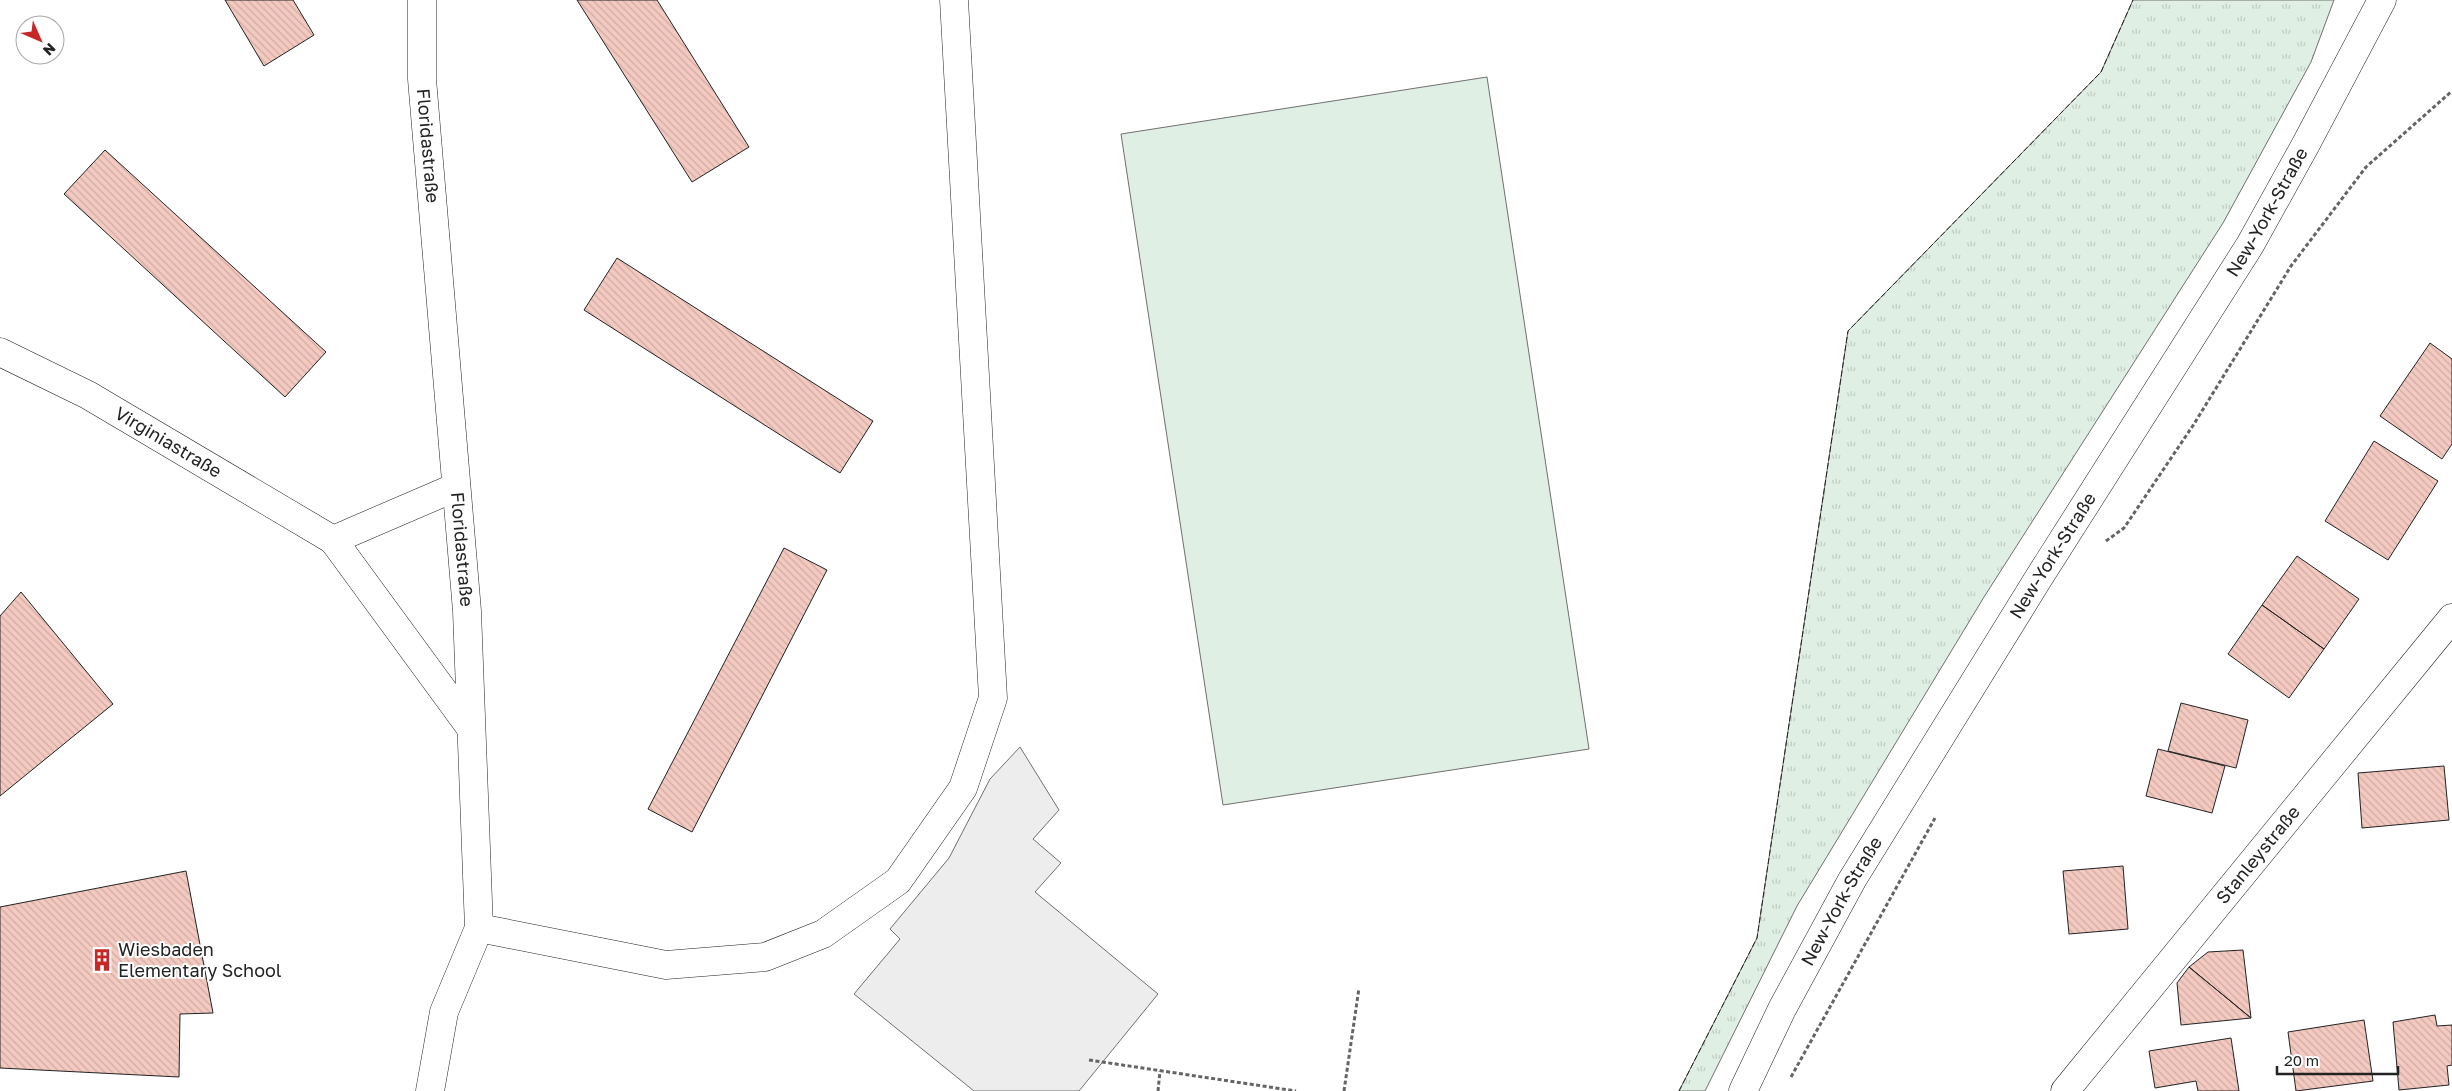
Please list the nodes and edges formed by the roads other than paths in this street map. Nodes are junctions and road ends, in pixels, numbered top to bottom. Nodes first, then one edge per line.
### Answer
1 (422, 0) edge
2 (954, 0) edge
3 (2382, 0) edge
4 (2372, 12) edge
5 (0, 352) edge
6 (456, 487) junction
7 (332, 540) junction
8 (2452, 618) edge
9 (470, 726) junction
10 (479, 928) junction
11 (430, 1091) edge
12 (1742, 1091) edge
13 (2066, 1091) edge

1 - 6 street, Floridastraße
2 - 10 street
3 - 4 street, New-York-Straße
4 - 12 street, New-York-Straße
5 - 7 street, Virginiastraße
6 - 7 street
6 - 9 street, Floridastraße
7 - 9 street, Virginiastraße
8 - 13 street, Stanleystraße
9 - 10 street, Floridastraße
10 - 11 street, Floridastraße

